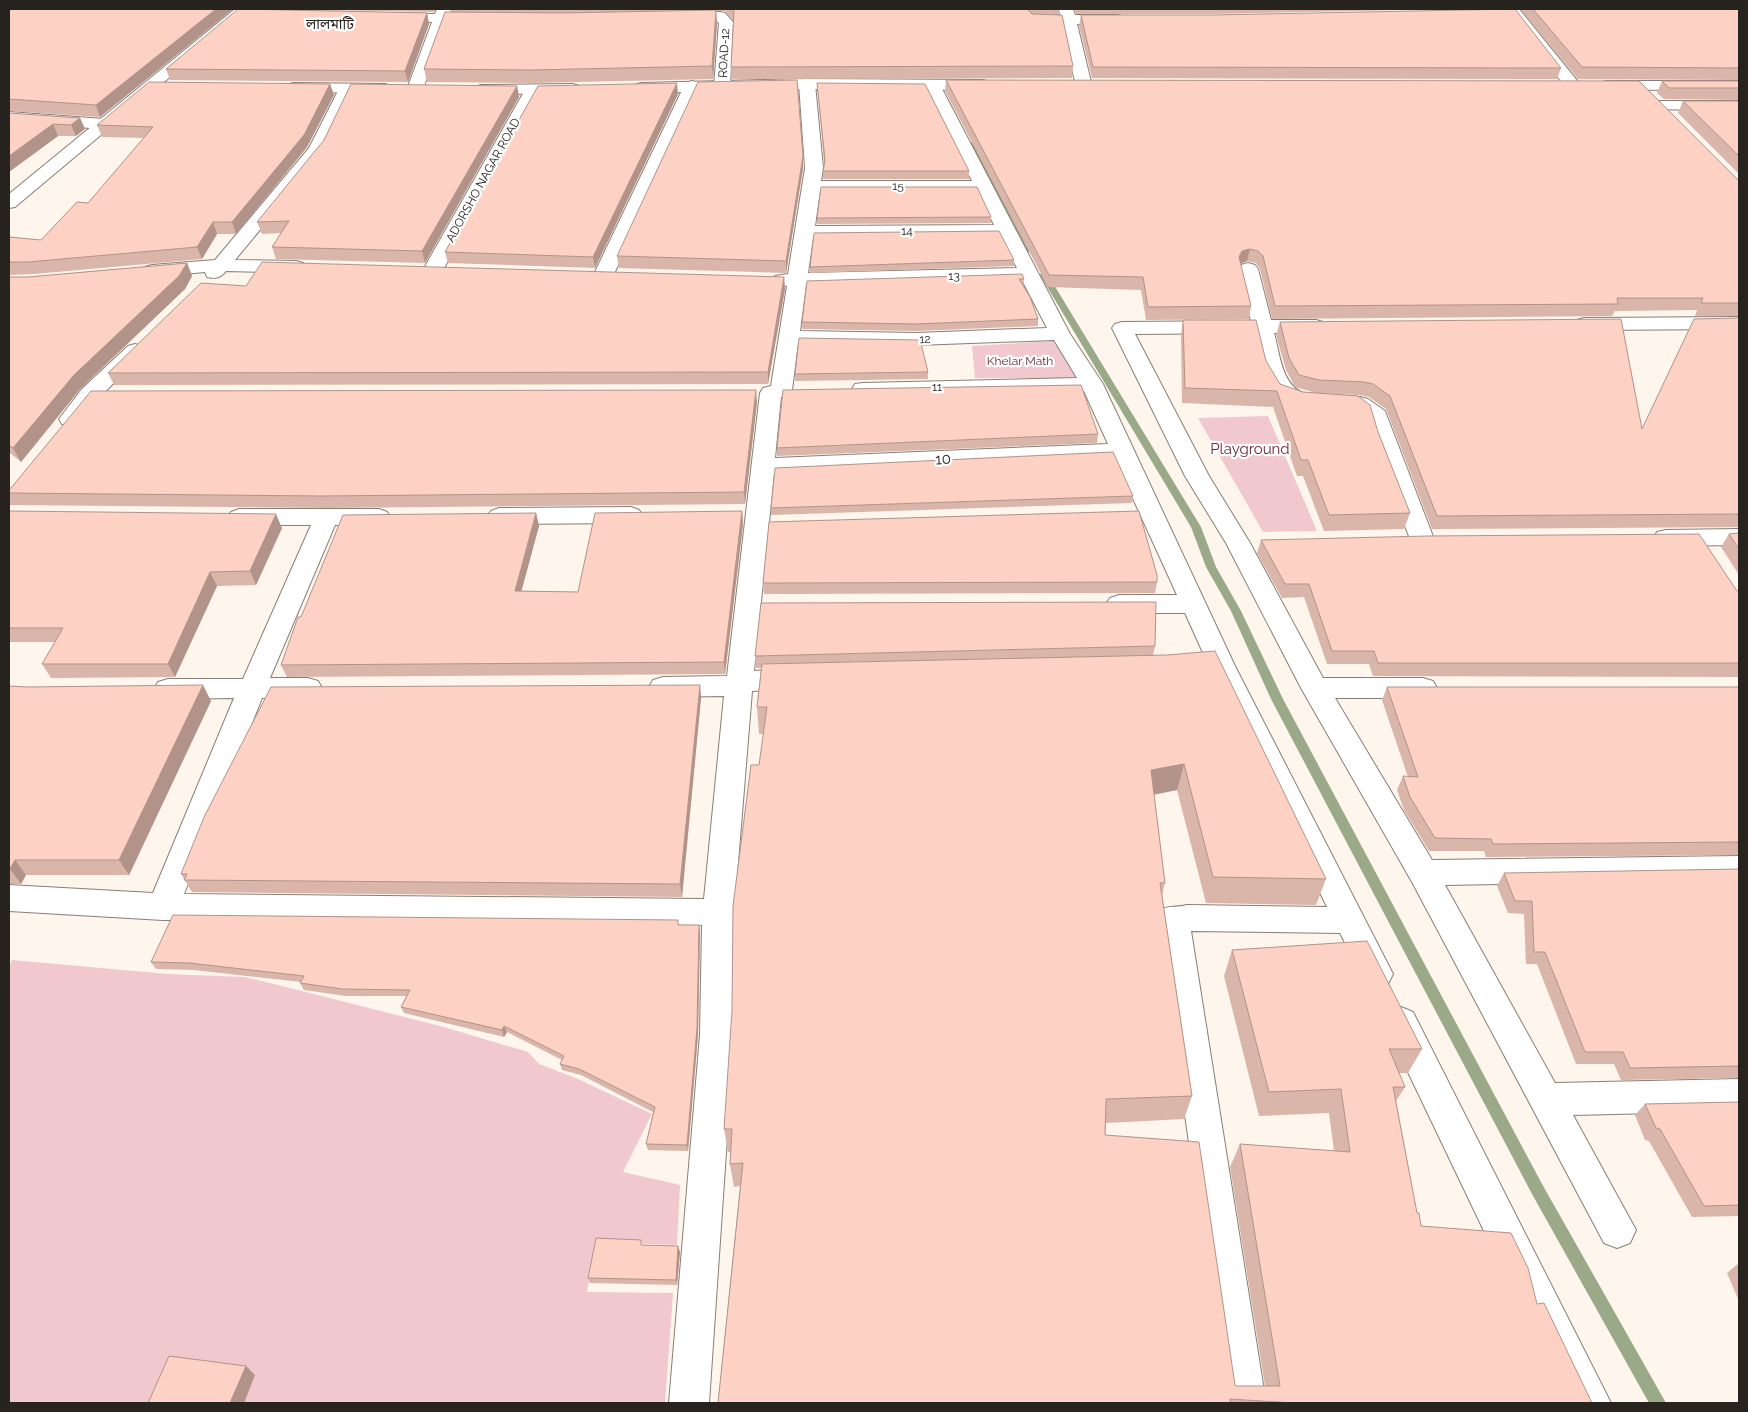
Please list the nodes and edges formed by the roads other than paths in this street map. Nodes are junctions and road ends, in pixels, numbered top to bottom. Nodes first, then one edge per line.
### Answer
1 (1514, 11) edge
2 (250, 13) edge
3 (442, 13) edge
4 (1068, 14) edge
5 (1496, 14) edge
6 (373, 17) edge
7 (661, 18) edge
8 (498, 19) edge
9 (1135, 19) edge
10 (1036, 20) edge
11 (807, 84) junction
12 (932, 85) junction
13 (692, 86) junction
14 (722, 86) junction
15 (998, 86) edge
16 (1065, 86) edge
17 (1084, 86) junction
18 (1104, 86) edge
19 (1553, 86) edge
20 (1573, 86) junction
21 (1638, 86) junction
22 (1739, 86) edge
23 (149, 87) junction
24 (169, 88) edge
25 (278, 88) edge
26 (623, 88) edge
27 (347, 89) junction
28 (415, 89) junction
29 (434, 89) edge
30 (464, 89) edge
31 (593, 89) edge
32 (533, 90) junction
33 (1659, 106) junction
34 (1739, 106) edge
35 (9, 117) edge
36 (1672, 120) edge
37 (104, 124) junction
38 (810, 186) junction
39 (985, 186) junction
40 (9, 203) edge
41 (1008, 230) junction
42 (805, 232) junction
43 (223, 265) junction
44 (318, 267) edge
45 (1248, 269) edge
46 (433, 270) edge
47 (134, 273) edge
48 (604, 274) edge
49 (1028, 274) junction
50 (760, 279) edge
51 (798, 281) junction
52 (202, 285) edge
53 (1739, 323) edge
54 (1560, 324) edge
55 (1331, 326) edge
56 (1060, 334) junction
57 (790, 337) junction
58 (146, 340) edge
59 (1092, 384) junction
60 (840, 389) edge
61 (90, 394) junction
62 (120, 394) edge
63 (59, 433) edge
64 (1122, 450) junction
65 (763, 466) junction
66 (1150, 512) junction
67 (1124, 513) edge
68 (650, 515) edge
69 (473, 516) edge
70 (217, 517) edge
71 (404, 517) edge
72 (326, 518) junction
73 (1739, 537) edge
74 (1641, 538) edge
75 (1701, 538) junction
76 (1423, 539) edge
77 (1715, 560) edge
78 (1098, 604) edge
79 (1192, 604) junction
80 (1222, 666) junction
81 (1196, 668) edge
82 (825, 677) edge
83 (739, 686) junction
84 (640, 687) edge
85 (252, 688) junction
86 (332, 688) edge
87 (1316, 688) junction
88 (1444, 688) edge
89 (145, 689) edge
90 (1739, 868) edge
91 (1423, 873) junction
92 (9, 898) edge
93 (163, 907) junction
94 (718, 912) junction
95 (1350, 920) junction
96 (1739, 1095) edge
97 (1547, 1099) junction
98 (1617, 1230) dead end
99 (689, 1403) edge
100 (1246, 1403) edge
101 (1591, 1403) edge

1 - 5 street
1 - 20 street
2 - 23 street
3 - 6 street
3 - 8 street
3 - 28 street
4 - 9 street
4 - 10 street
4 - 17 street
7 - 14 street, ROAD-12
11 - 12 street
11 - 14 street
11 - 38 street
12 - 15 street
12 - 39 street
13 - 14 street
13 - 26 street
13 - 48 street
16 - 17 street
17 - 18 street
19 - 20 street
20 - 21 street
21 - 22 street
21 - 33 street
23 - 24 street
23 - 37 street
25 - 27 street
27 - 28 street
27 - 43 street
28 - 29 street
30 - 32 street
31 - 32 street
32 - 46 street, ADORSHO NAGAR ROAD
33 - 34 street
33 - 36 street
35 - 37 street
37 - 40 street
38 - 39 street, 15
38 - 42 street
39 - 41 street
41 - 42 street, 14
41 - 49 street
42 - 51 street
43 - 44 street
43 - 47 street
43 - 52 street
45 - 76 street
49 - 51 street, 13
49 - 56 street
50 - 51 street, 13
51 - 57 street
53 - 54 street
55 - 87 street
56 - 57 street, 12
56 - 59 street
57 - 65 street
58 - 61 street
59 - 60 street, 11
59 - 64 street
61 - 62 street
61 - 63 street
64 - 65 street, 10
64 - 66 street
65 - 83 street
66 - 67 street
66 - 79 street
68 - 69 street
70 - 72 street
71 - 72 street
72 - 85 street
73 - 75 street
74 - 75 street
75 - 77 street
78 - 79 street
79 - 80 street
80 - 81 street
80 - 95 street
82 - 83 street
83 - 84 street
83 - 94 street
85 - 86 street
85 - 89 street
85 - 93 street
87 - 88 street
87 - 91 street
90 - 91 street
91 - 97 street
92 - 93 street
93 - 94 street
94 - 99 street
95 - 100 street
95 - 101 street
96 - 97 street
97 - 98 street

